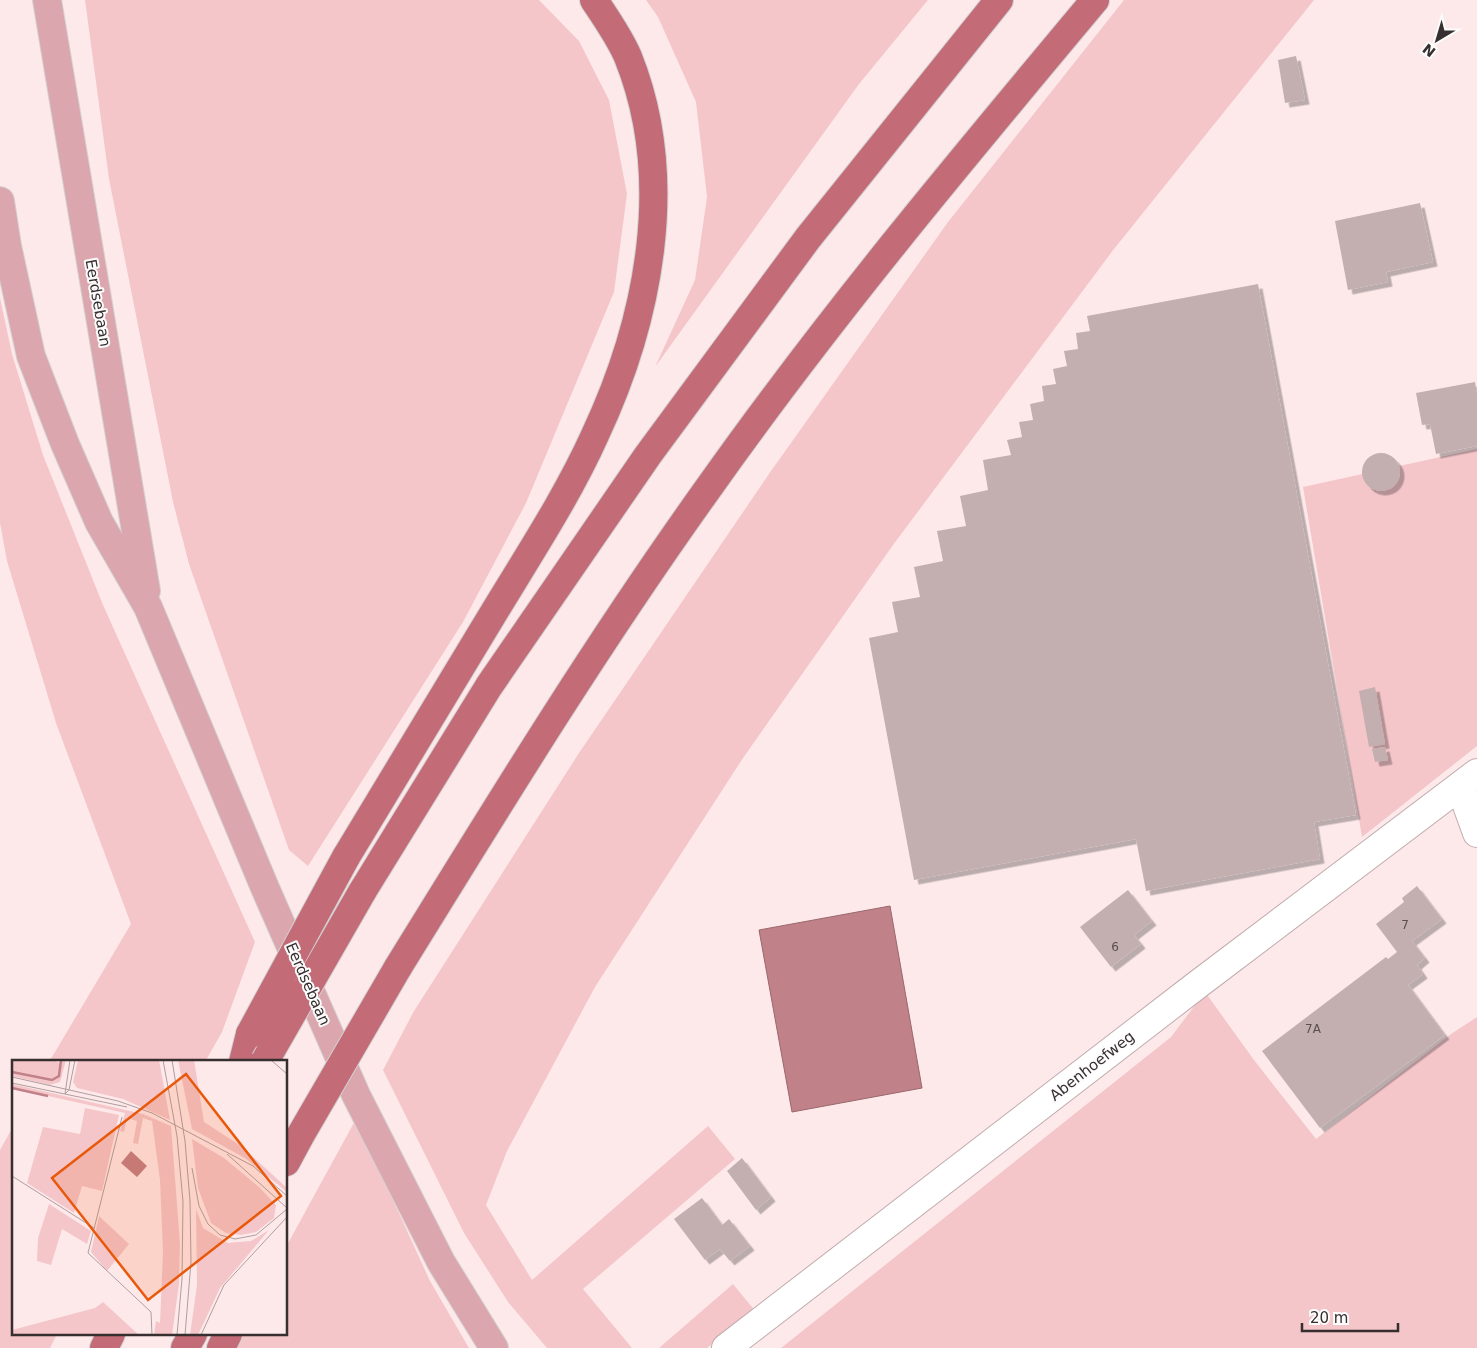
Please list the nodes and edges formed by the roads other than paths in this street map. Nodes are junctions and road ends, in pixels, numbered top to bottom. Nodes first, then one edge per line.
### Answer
1 (46, 0) edge
2 (594, 0) edge
3 (999, 0) edge
4 (1096, 0) edge
5 (0, 201) edge
6 (148, 607) junction
7 (1468, 780) edge
8 (1477, 833) edge
9 (258, 1060) edge
10 (259, 1060) edge
11 (288, 1158) edge
12 (110, 1336) edge
13 (192, 1336) edge
14 (227, 1336) edge
15 (104, 1348) edge
16 (185, 1348) edge
17 (221, 1348) edge
18 (494, 1348) edge
19 (726, 1348) edge

1 - 6 main road, Eerdsebaan
2 - 9 highway, bridge
3 - 10 highway, bridge
4 - 11 highway, bridge
5 - 6 main road, Eerdsebaan
6 - 18 main road, Eerdsebaan
7 - 8 street, Abenhoefweg
7 - 19 street, Abenhoefweg
12 - 15 highway
13 - 16 highway
14 - 17 highway

